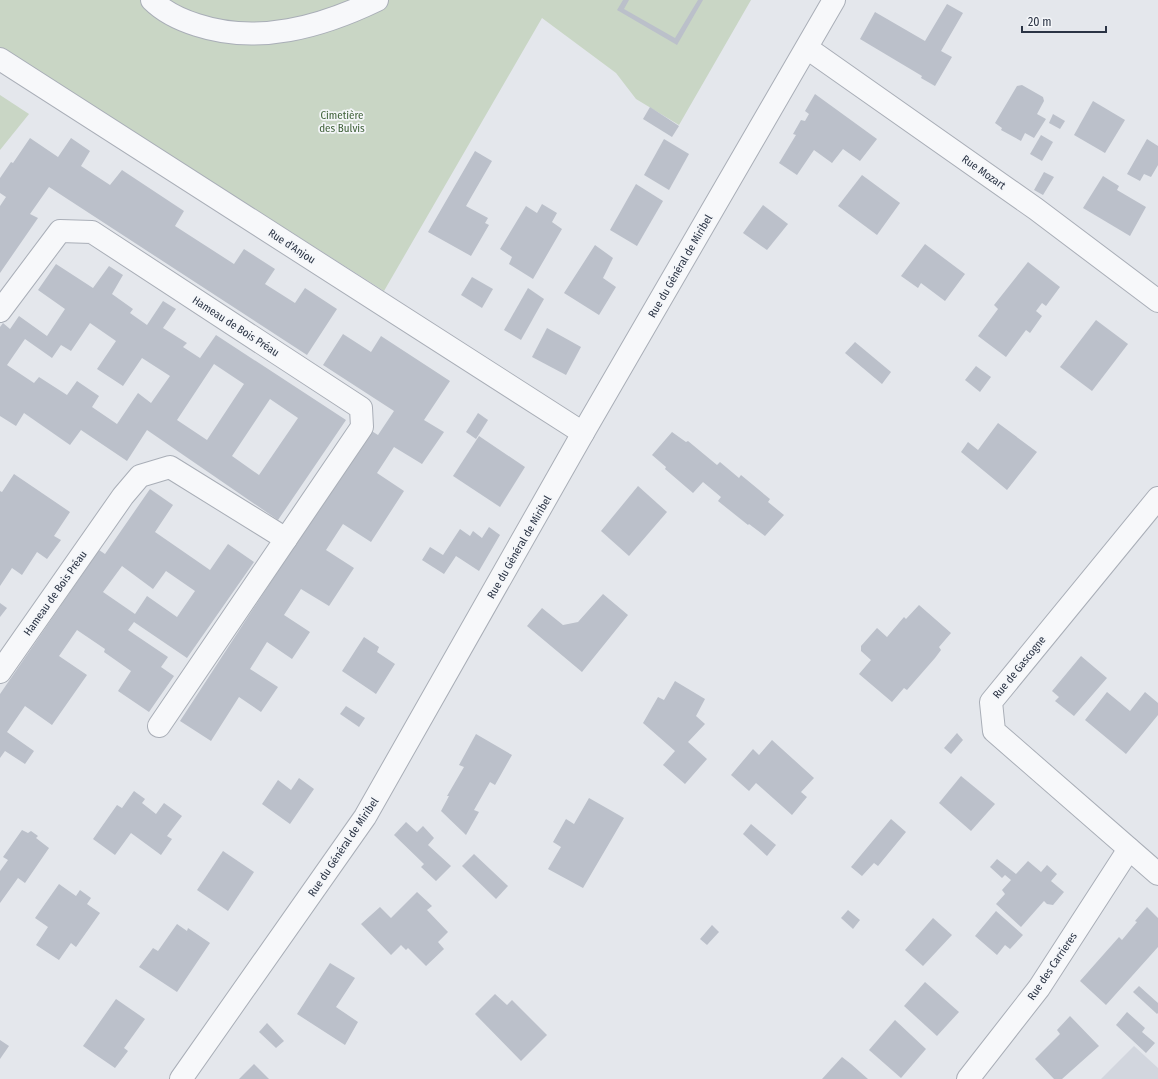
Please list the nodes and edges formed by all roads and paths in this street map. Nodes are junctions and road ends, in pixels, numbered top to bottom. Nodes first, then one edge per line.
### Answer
1 (152, 0) edge
2 (377, 0) edge
3 (827, 3) edge
4 (807, 48) junction
5 (0, 59) edge
6 (1158, 301) edge
7 (0, 311) edge
8 (583, 433) junction
9 (1158, 498) edge
10 (286, 539) junction
11 (0, 672) edge
12 (160, 726) dead end
13 (1129, 849) junction
14 (1158, 874) edge
15 (180, 1079) edge
16 (968, 1079) edge

1 - 2 street
3 - 4 street, Rue du Général de Miribel
4 - 6 street, Rue Mozart
4 - 8 street, Rue du Général de Miribel
5 - 8 street, Rue d'Anjou
7 - 10 street, Hameau de Bois Préau
8 - 15 street, Rue du Général de Miribel
9 - 13 street, Rue de Gascogne
10 - 11 street, Hameau de Bois Préau
10 - 12 street, Hameau de Bois Préau
13 - 14 street, Rue de Gascogne
13 - 16 street, Rue des Carrieres

